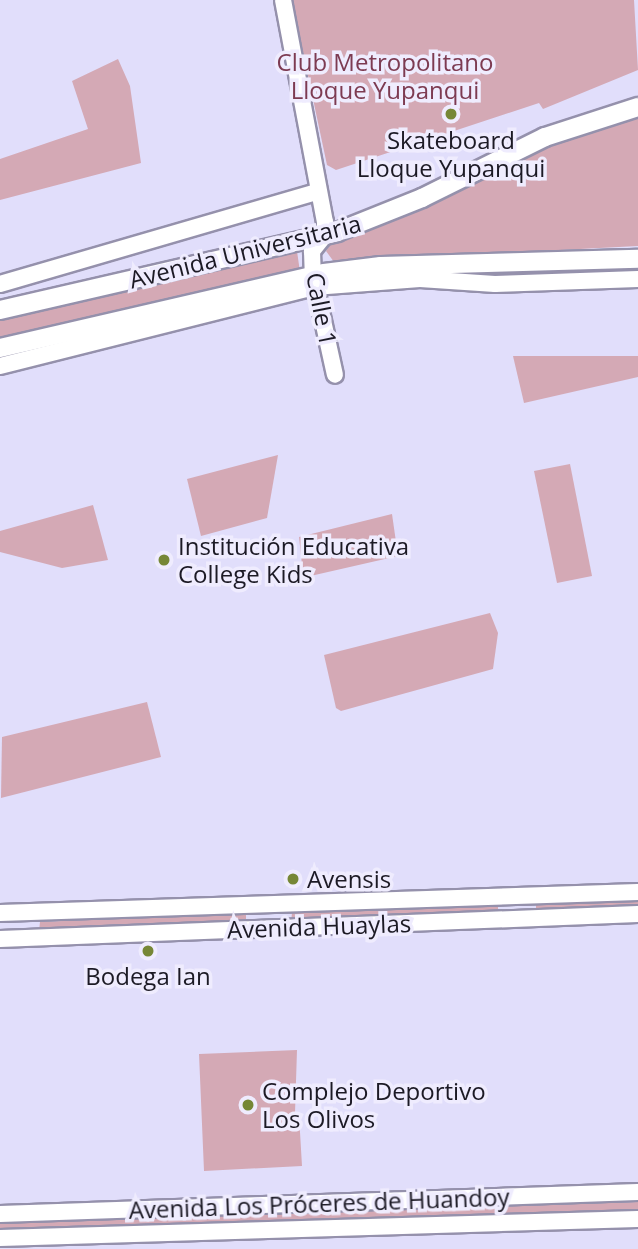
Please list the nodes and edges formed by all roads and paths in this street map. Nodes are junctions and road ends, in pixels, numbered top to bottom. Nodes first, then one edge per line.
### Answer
1 (283, 0) edge
2 (638, 107) edge
3 (317, 192) junction
4 (325, 235) junction
5 (638, 259) edge
6 (638, 279) edge
7 (314, 281) junction
8 (0, 284) edge
9 (0, 310) edge
10 (0, 348) edge
11 (0, 366) edge
12 (335, 375) dead end
13 (638, 892) edge
14 (0, 914) edge
15 (638, 914) edge
16 (0, 939) edge
17 (638, 1192) edge
18 (0, 1214) edge
19 (638, 1219) edge
20 (0, 1238) edge

1 - 3 main road, Calle 1
2 - 4 main road, Avenida Universitaria
3 - 4 main road, Calle 1
3 - 8 main road, Avenida Universitaria
4 - 7 main road, Calle 1
4 - 9 main road, Avenida Universitaria
5 - 7 main road, Avenida Universitaria
6 - 7 main road, Avenida Universitaria
7 - 10 main road, Avenida Universitaria
7 - 11 main road, Avenida Universitaria
7 - 12 main road, Calle 1
13 - 14 main road, Avenida Huaylas
15 - 16 main road, Avenida Huaylas
17 - 18 main road, Avenida Los Próceres de Huandoy
19 - 20 main road, Avenida Los Próceres de Huandoy

